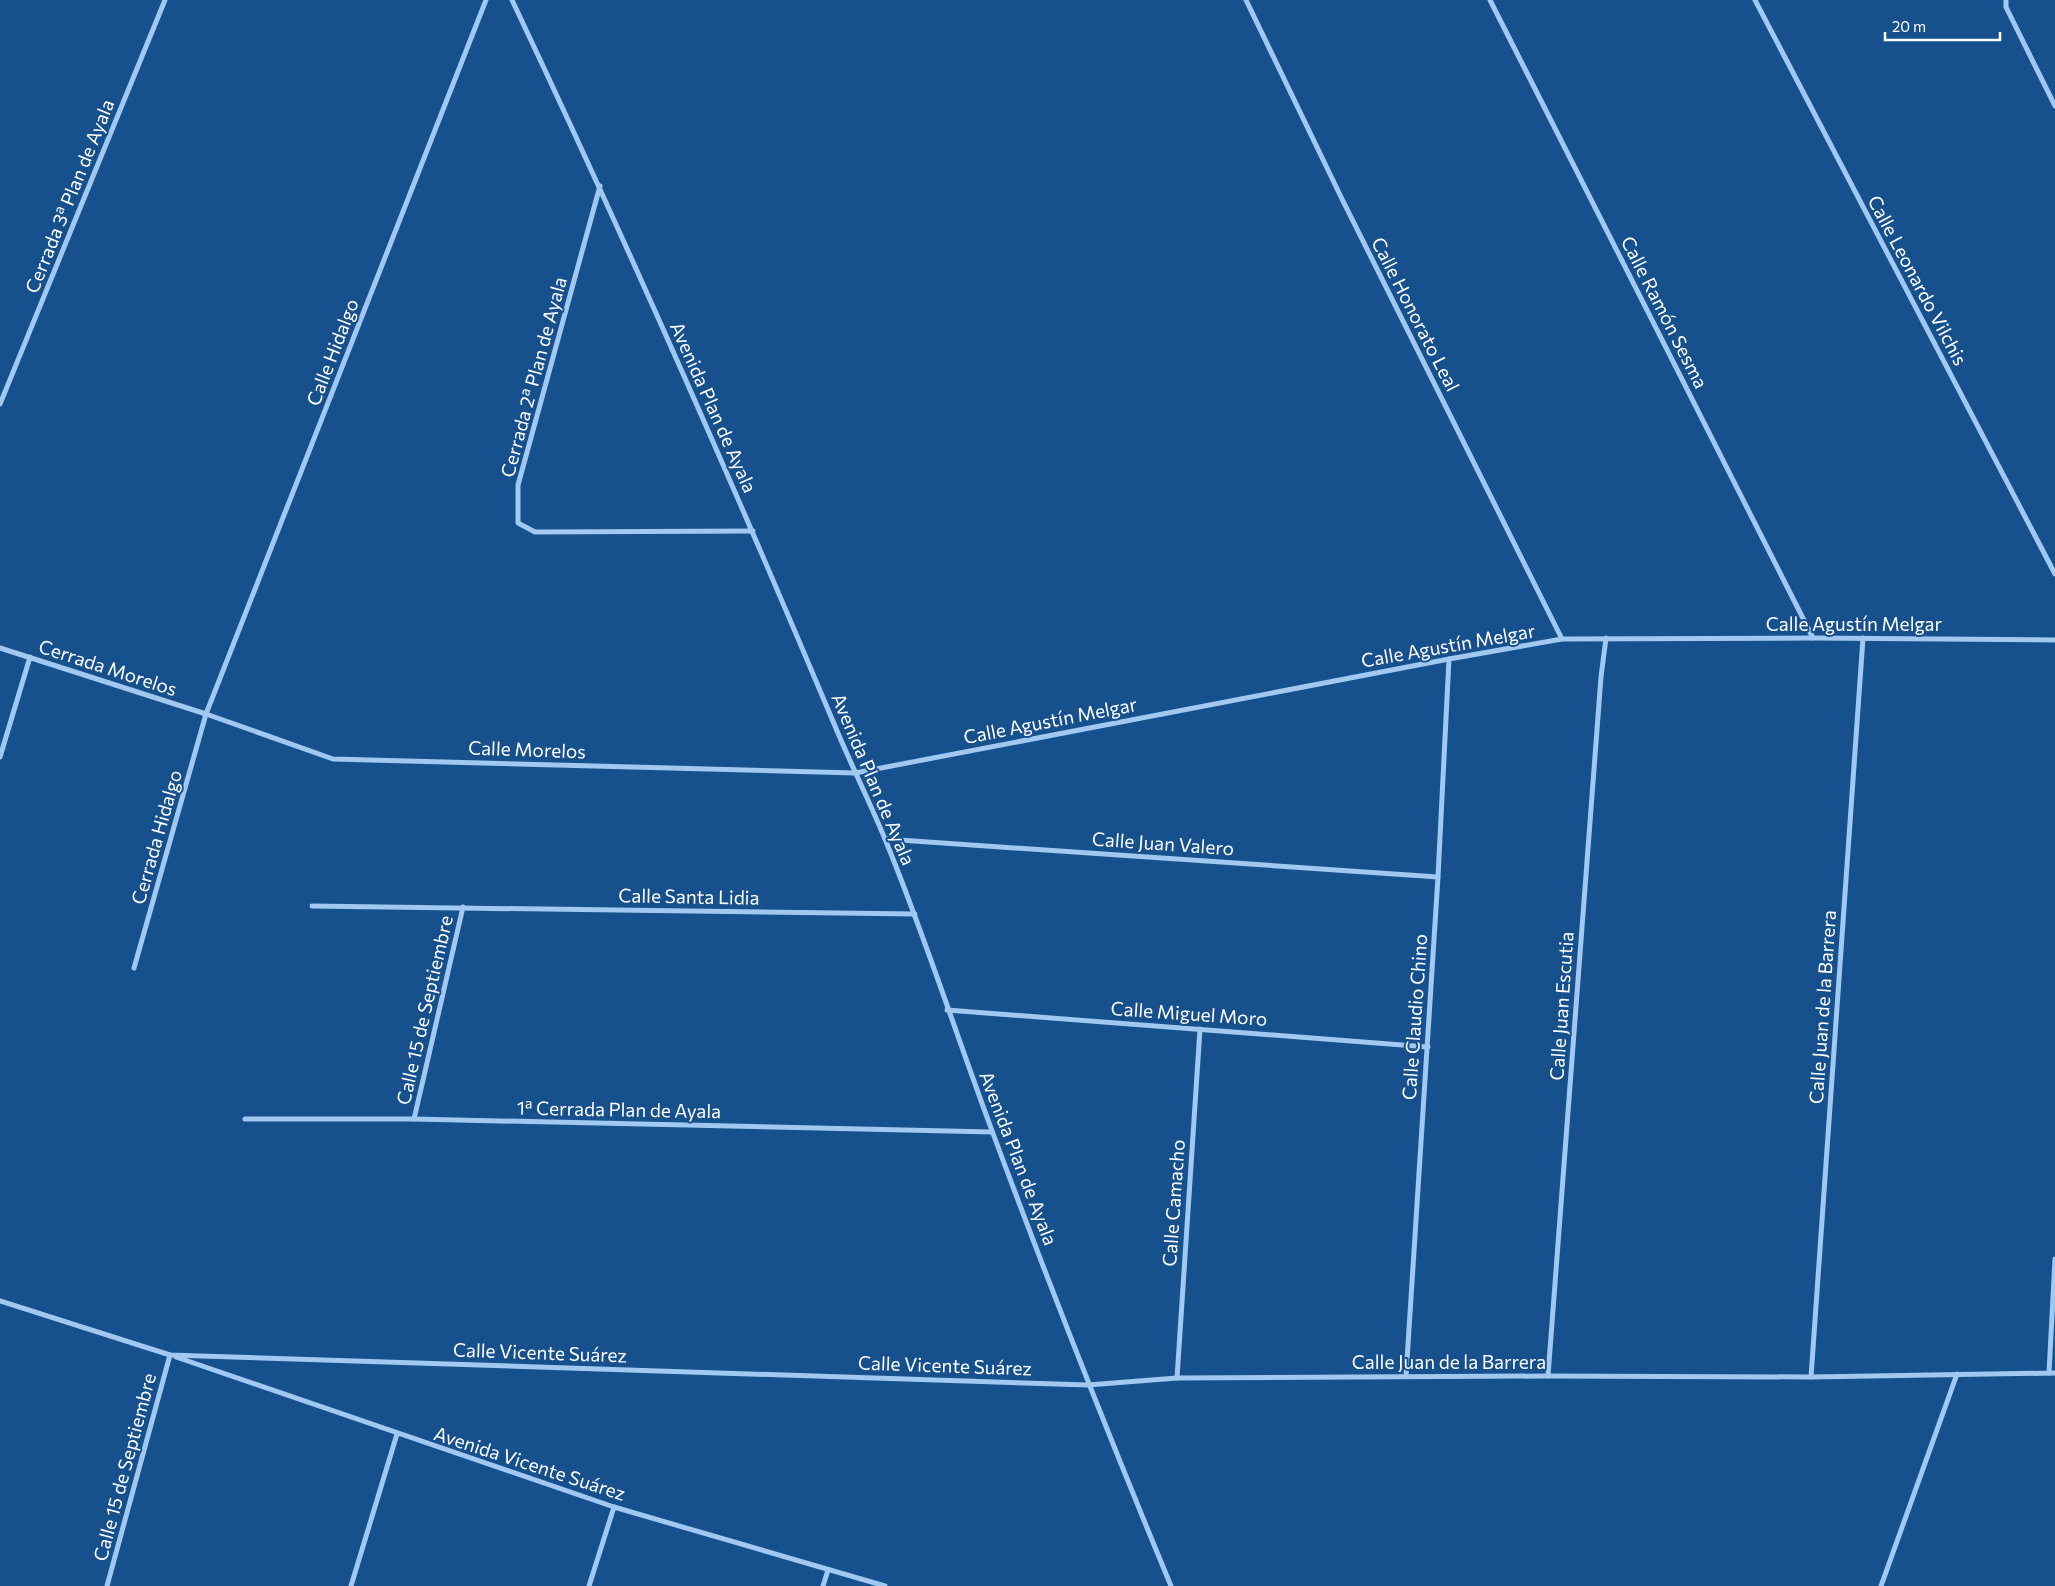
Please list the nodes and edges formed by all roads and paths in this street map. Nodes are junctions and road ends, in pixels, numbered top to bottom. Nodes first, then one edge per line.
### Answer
1 (165, 0) edge
2 (486, 0) edge
3 (512, 0) edge
4 (1246, 0) edge
5 (1490, 0) edge
6 (1755, 0) edge
7 (2006, 0) edge
8 (2055, 106) edge
9 (600, 186) junction
10 (0, 404) edge
11 (753, 531) junction
12 (2055, 574) edge
13 (1606, 638) junction
14 (1813, 638) junction
15 (1862, 638) junction
16 (1562, 639) junction
17 (2055, 640) edge
18 (0, 648) edge
19 (30, 657) junction
20 (1449, 659) junction
21 (206, 714) junction
22 (0, 756) edge
23 (854, 773) junction
24 (885, 839) junction
25 (1438, 877) junction
26 (312, 906) dead end
27 (463, 907) junction
28 (915, 914) junction
29 (134, 968) dead end
30 (947, 1010) junction
31 (1200, 1029) junction
32 (1428, 1047) junction
33 (245, 1119) dead end
34 (414, 1119) junction
35 (992, 1132) junction
36 (2055, 1260) edge
37 (0, 1301) edge
38 (170, 1355) junction
39 (2049, 1373) junction
40 (2055, 1373) edge
41 (1958, 1374) junction
42 (1406, 1376) junction
43 (1548, 1376) junction
44 (1811, 1377) junction
45 (1177, 1378) junction
46 (1088, 1385) junction
47 (397, 1434) junction
48 (614, 1507) junction
49 (828, 1570) junction
50 (107, 1586) edge
51 (351, 1586) edge
52 (589, 1586) edge
53 (823, 1586) edge
54 (885, 1586) edge
55 (1171, 1586) edge
56 (1881, 1586) edge

1 - 10 street, Cerrada 3ª Plan de Ayala
2 - 21 street, Calle Hidalgo
3 - 9 street, Avenida Plan de Ayala
4 - 16 street, Calle Honorato Leal
5 - 14 street, Calle Ramón Sesma
6 - 12 street, Calle Leonardo Vilchis
7 - 8 street
9 - 11 street, Avenida Plan de Ayala
9 - 11 street, Cerrada 2ª Plan de Ayala
11 - 23 street, Avenida Plan de Ayala
13 - 14 street, Calle Agustín Melgar
13 - 16 street, Calle Agustín Melgar
13 - 43 street, Calle Juan Escutia
14 - 15 street, Calle Agustín Melgar
15 - 17 street, Calle Agustín Melgar
15 - 44 street, Calle Juan de la Barrera
16 - 20 street, Calle Agustín Melgar
18 - 19 street, Cerrada Morelos
19 - 21 street, Cerrada Morelos
19 - 22 street
20 - 23 street, Calle Agustín Melgar
20 - 25 street, Calle Claudio Chino
21 - 23 street, Calle Morelos
21 - 29 street, Cerrada Hidalgo
23 - 24 street, Avenida Plan de Ayala
24 - 25 street, Calle Juan Valero
24 - 28 street, Avenida Plan de Ayala
25 - 32 street, Calle Claudio Chino
26 - 27 street, Calle Santa Lidia
27 - 28 street, Calle Santa Lidia
27 - 34 street, Calle 15 de Septiembre
28 - 30 street, Avenida Plan de Ayala
30 - 31 street, Calle Miguel Moro
30 - 35 street, Avenida Plan de Ayala
31 - 32 street, Calle Miguel Moro
31 - 45 street, Calle Camacho
32 - 42 street, Calle Claudio Chino
33 - 34 street, 1ª Cerrada Plan de Ayala
34 - 35 street, 1ª Cerrada Plan de Ayala
35 - 46 street, Avenida Plan de Ayala
36 - 39 street
37 - 38 street, Calle Vicente Suárez
38 - 46 street, Calle Vicente Suárez
38 - 47 street, Avenida Vicente Suárez
38 - 50 street, Calle 15 de Septiembre
39 - 40 street, Calle Juan de la Barrera
39 - 41 street, Calle Juan de la Barrera
41 - 44 street, Calle Juan de la Barrera
41 - 56 street
42 - 43 street, Calle Juan de la Barrera
42 - 45 street, Calle Juan de la Barrera
43 - 44 street, Calle Juan de la Barrera
45 - 46 street, Calle Juan de la Barrera
46 - 55 street, Avenida Plan de Ayala
47 - 48 street, Avenida Vicente Suárez
47 - 51 street
48 - 49 street, Avenida Vicente Suárez
48 - 52 street
49 - 53 street
49 - 54 street, Avenida Vicente Suárez

